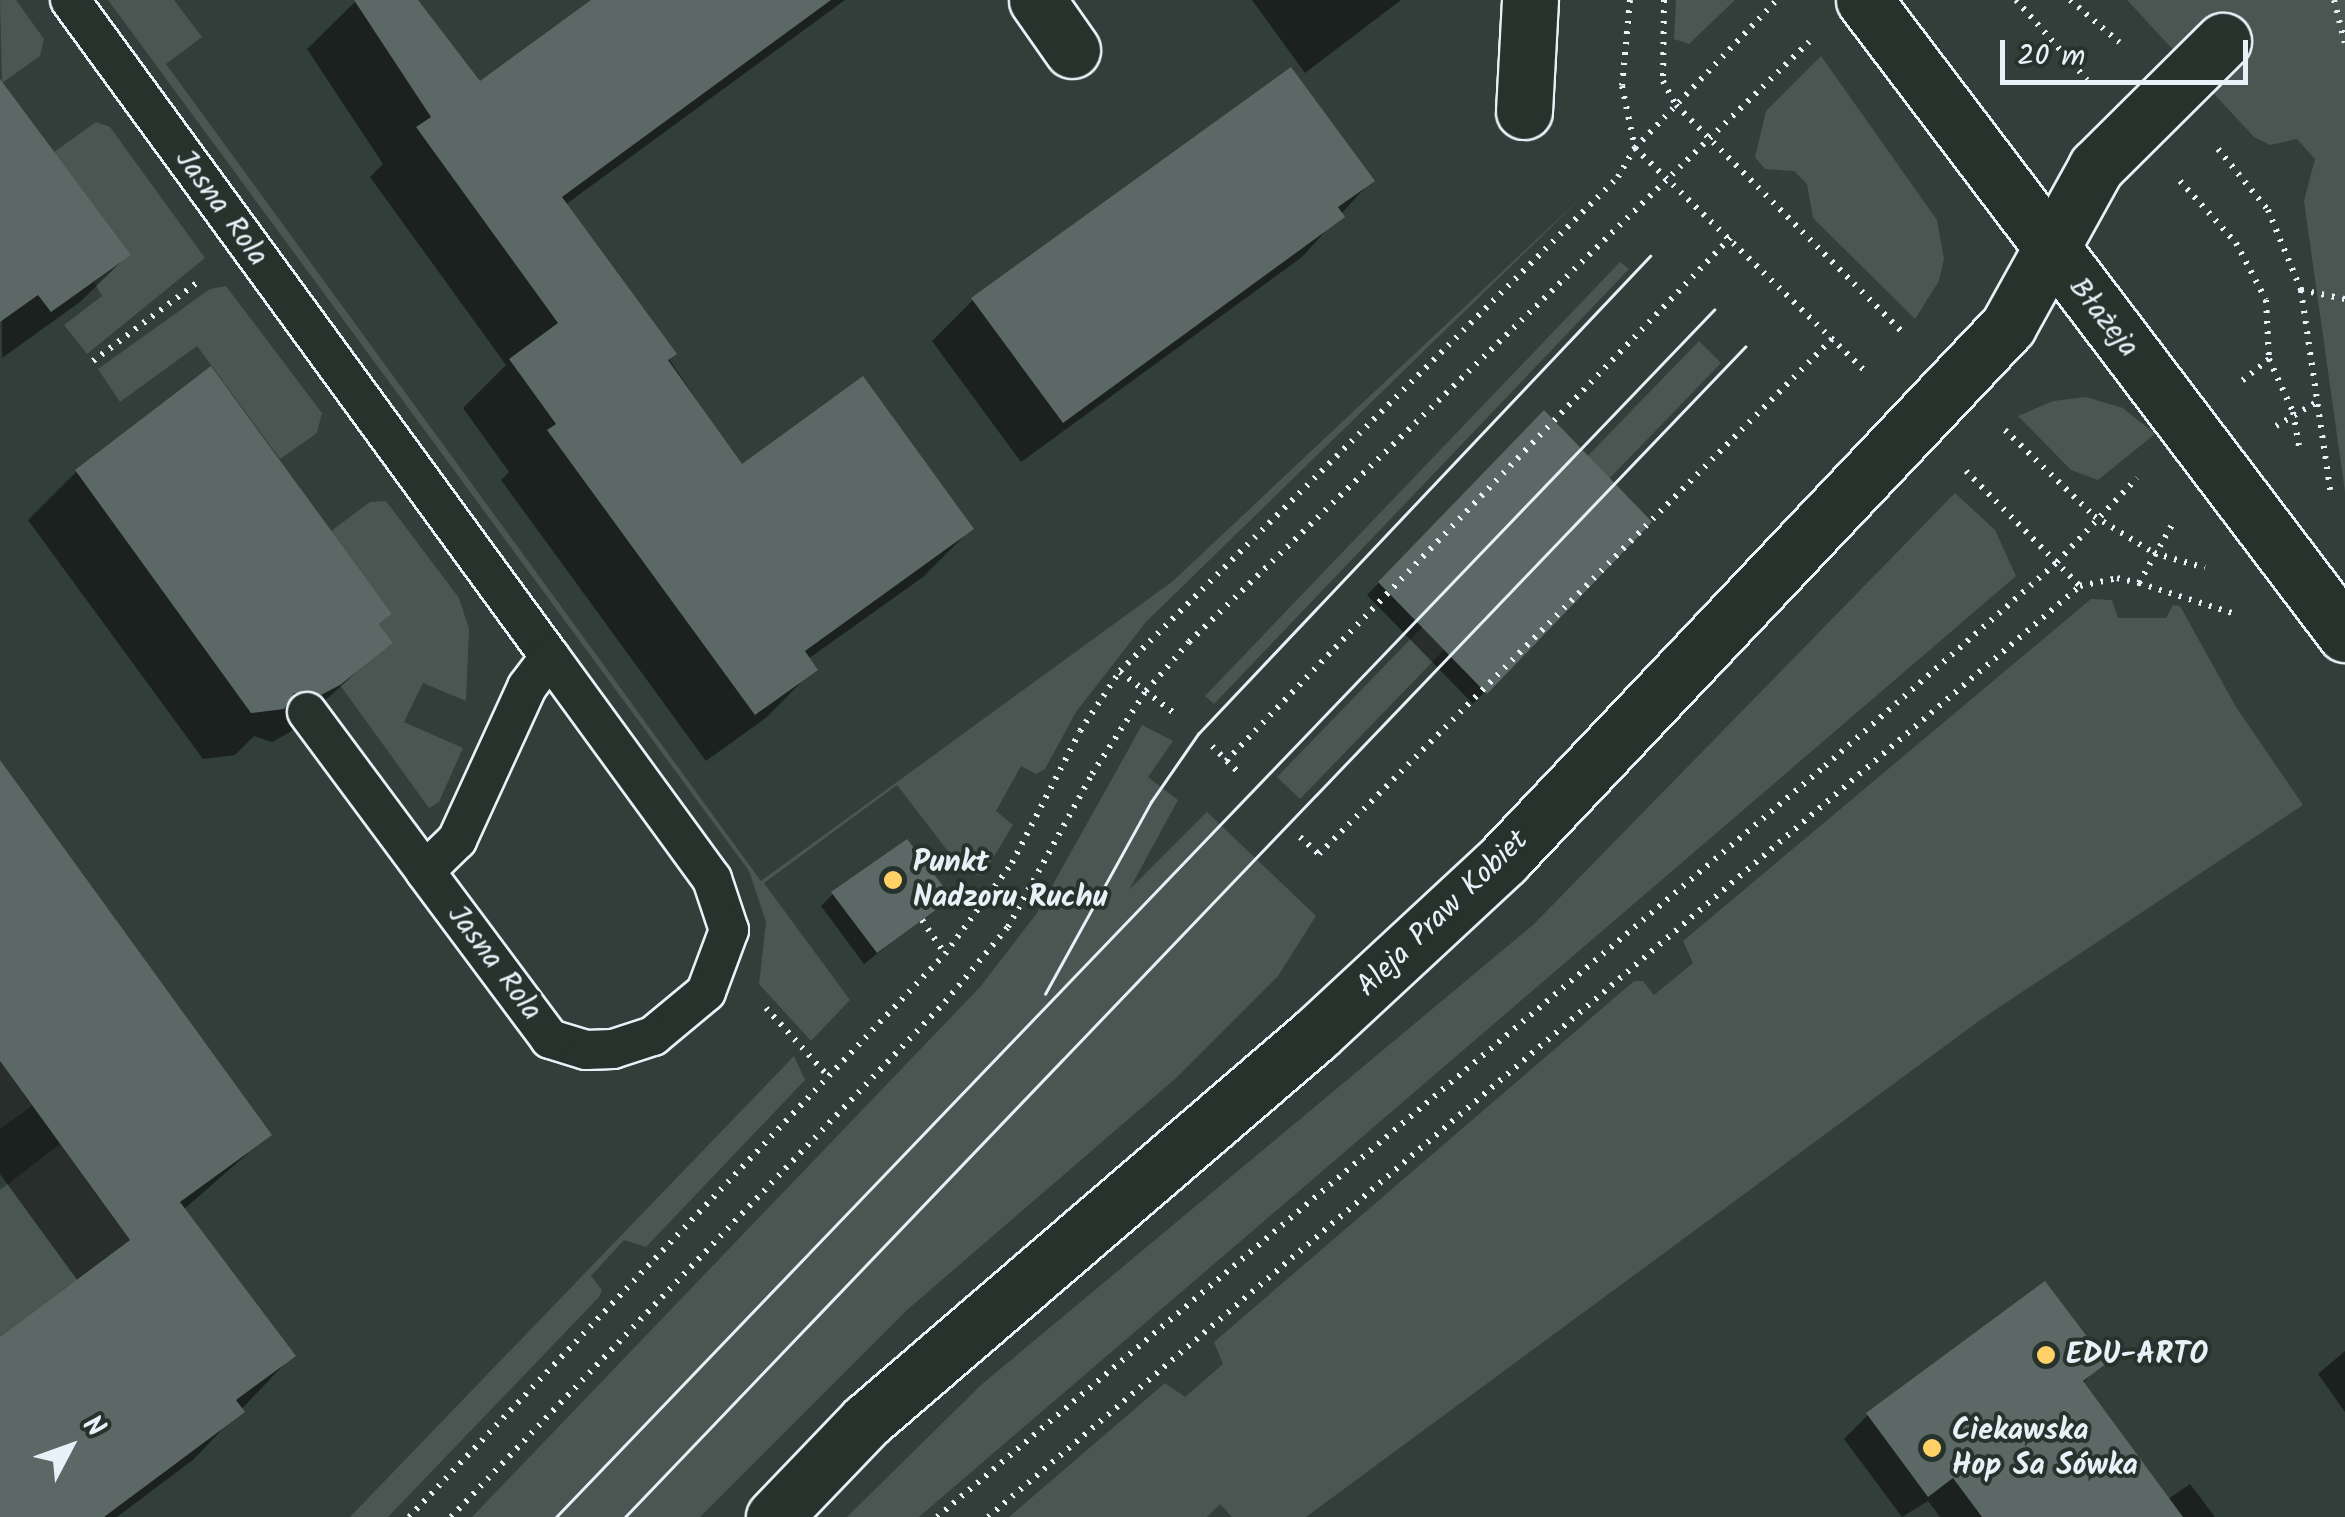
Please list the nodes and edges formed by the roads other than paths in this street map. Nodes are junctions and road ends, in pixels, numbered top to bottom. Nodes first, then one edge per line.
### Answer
1 (70, 0) edge
2 (1036, 0) edge
3 (1530, 0) edge
4 (1864, 0) edge
5 (2223, 41) dead end
6 (1072, 50) dead end
7 (1524, 111) dead end
8 (2050, 252) junction
9 (2345, 634) edge
10 (550, 657) junction
11 (307, 712) dead end
12 (425, 871) junction
13 (774, 1517) edge

1 - 10 lane, Jasna Rola
2 - 6 street
3 - 7 street
4 - 8 street, Błażeja
5 - 8 street, Aleja Praw Kobiet
8 - 9 street, Błażeja
8 - 13 street, Aleja Praw Kobiet
10 - 12 lane
10 - 12 lane, Jasna Rola
11 - 12 lane, Jasna Rola

